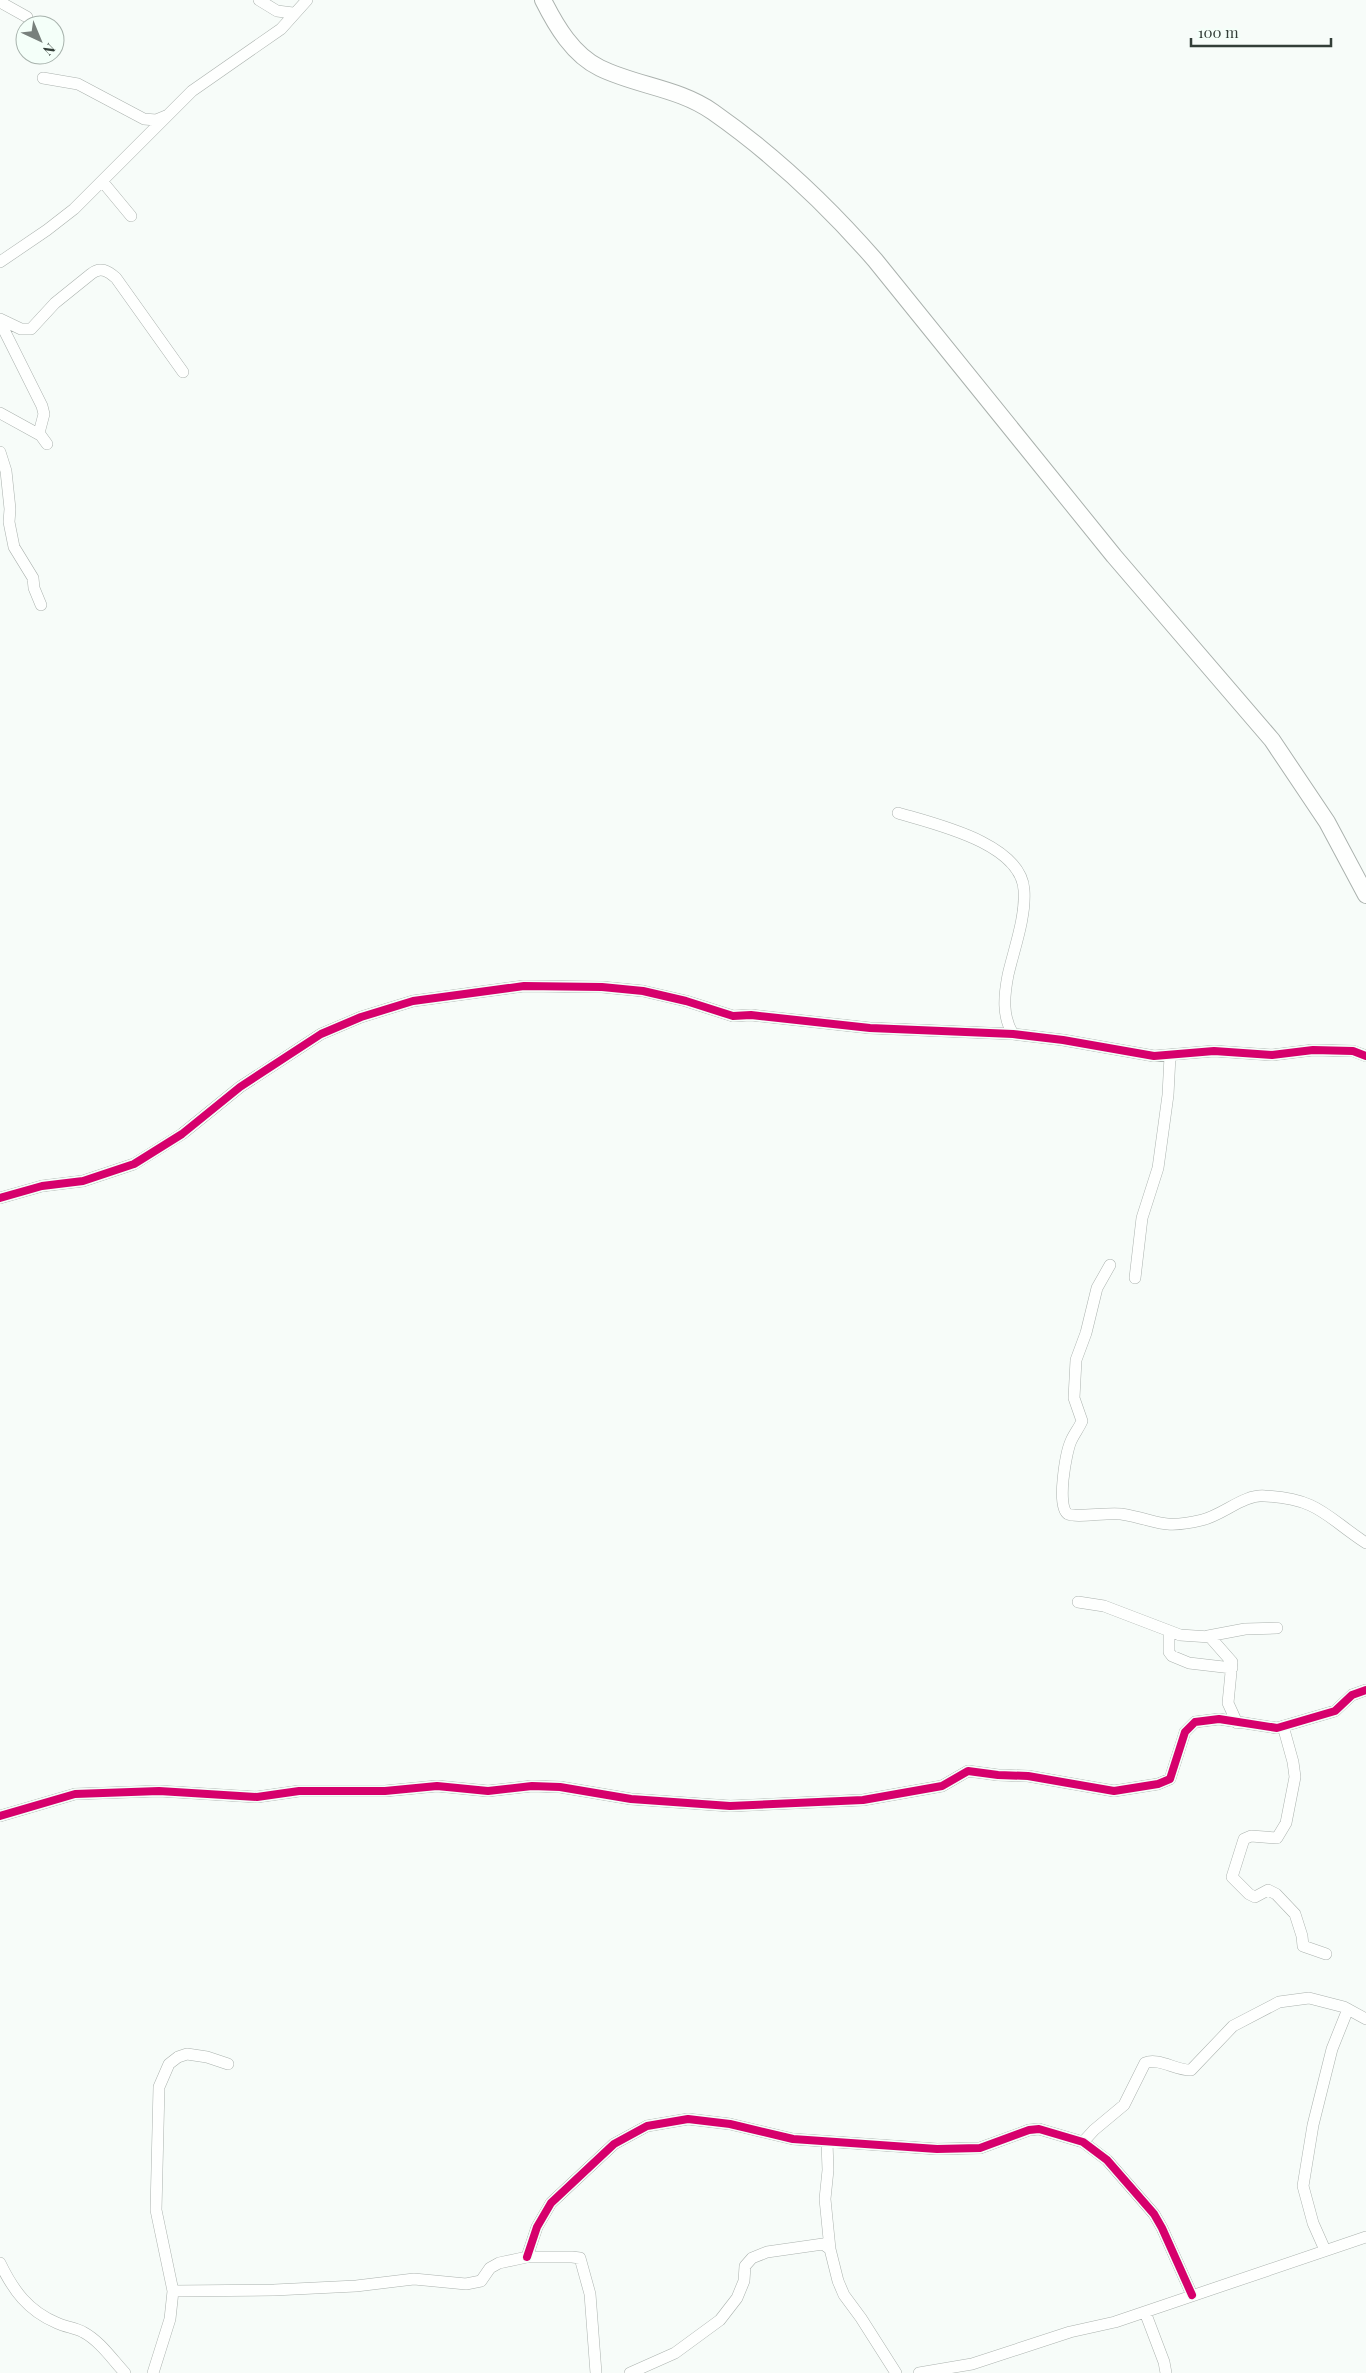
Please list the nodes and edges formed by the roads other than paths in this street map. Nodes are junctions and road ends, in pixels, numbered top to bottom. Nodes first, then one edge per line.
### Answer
1 (259, 0) edge
2 (307, 0) edge
3 (543, 0) edge
4 (0, 2) edge
5 (294, 14) junction
6 (23, 15) edge
7 (43, 78) dead end
8 (170, 115) junction
9 (102, 181) junction
10 (131, 216) dead end
11 (0, 262) edge
12 (0, 318) edge
13 (0, 322) edge
14 (183, 372) dead end
15 (0, 413) edge
16 (0, 452) edge
17 (41, 605) dead end
18 (898, 813) dead end
19 (1366, 895) edge
20 (1013, 1034) junction
21 (1170, 1056) junction
22 (1366, 1056) edge
23 (0, 1198) edge
24 (1110, 1265) dead end
25 (1135, 1278) dead end
26 (1366, 1543) edge
27 (1078, 1602) dead end
28 (1277, 1628) dead end
29 (1169, 1631) junction
30 (1208, 1636) junction
31 (1232, 1668) junction
32 (1366, 1690) edge
33 (1237, 1723) junction
34 (1283, 1726) junction
35 (0, 1816) edge
36 (1326, 1954) dead end
37 (1348, 2009) junction
38 (1366, 2019) edge
39 (228, 2064) dead end
40 (827, 2142) junction
41 (1083, 2142) junction
42 (1366, 2237) edge
43 (830, 2249) junction
44 (1325, 2250) junction
45 (527, 2257) junction
46 (0, 2263) edge
47 (173, 2291) junction
48 (1192, 2295) junction
49 (1145, 2312) junction
50 (125, 2373) edge
51 (153, 2373) edge
52 (596, 2373) edge
53 (630, 2373) edge
54 (896, 2373) edge
55 (919, 2373) edge
56 (1166, 2373) edge

1 - 5 street
2 - 5 street
3 - 19 main road
4 - 6 street
5 - 8 street
7 - 8 street
8 - 9 street
9 - 10 street
9 - 11 street
12 - 14 street
13 - 15 street
16 - 17 street
18 - 20 street
20 - 21 street
20 - 23 street
21 - 22 street
21 - 25 street
24 - 26 street
27 - 29 street
28 - 30 street
29 - 30 street
29 - 31 street
30 - 31 street
31 - 33 street
32 - 34 street
33 - 34 street
33 - 35 street
34 - 36 street
37 - 38 street
37 - 41 street
37 - 44 street
39 - 47 street
40 - 41 street
40 - 43 street
40 - 45 street
41 - 48 street
42 - 44 street
43 - 53 street
43 - 54 street
44 - 48 street
45 - 47 street
45 - 52 street
46 - 50 street
47 - 51 street
48 - 49 street
49 - 55 street
49 - 56 street

